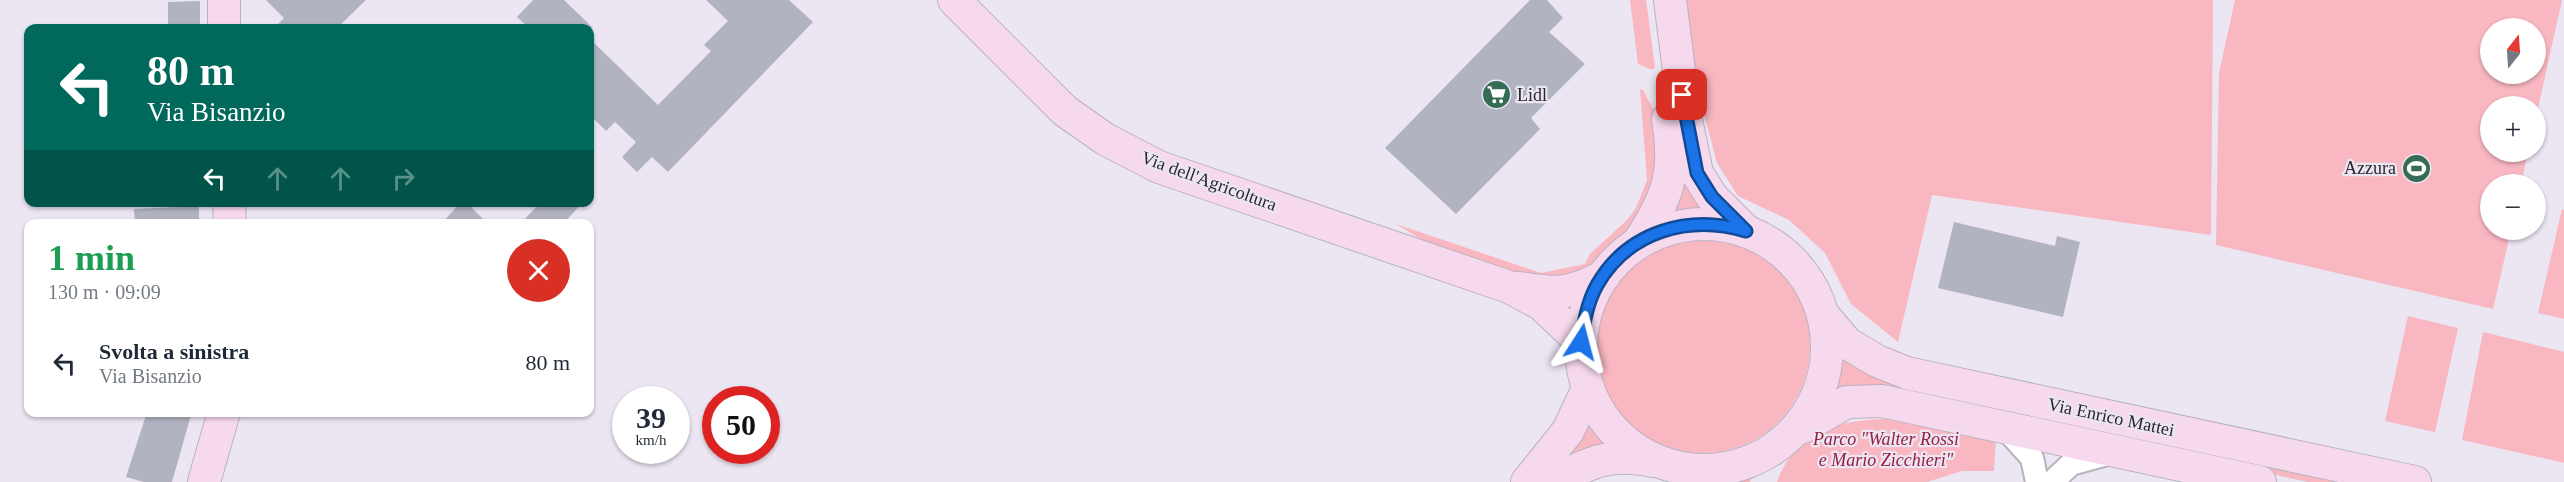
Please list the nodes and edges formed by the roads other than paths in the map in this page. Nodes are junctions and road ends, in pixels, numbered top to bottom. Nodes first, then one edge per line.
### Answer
1 (224, 0) edge
2 (954, 0) edge
3 (1653, 0) edge
4 (1670, 0) edge
5 (224, 24) edge
6 (1746, 231) junction
7 (1639, 242) junction
8 (1604, 276) junction
9 (1509, 287) junction
10 (1825, 317) junction
11 (1581, 342) junction
12 (1588, 388) junction
13 (223, 417) edge
14 (2004, 427) junction
15 (1786, 440) junction
16 (2119, 452) junction
17 (1679, 471) edge
18 (204, 482) edge
19 (1527, 482) edge
20 (1552, 482) edge
21 (1761, 482) edge
22 (2037, 482) edge
23 (2052, 482) edge
24 (2260, 482) edge
25 (2415, 482) edge

1 - 5 main road
2 - 9 main road, Via dell'Agricoltura
3 - 7 main road
4 - 6 main road
6 - 7 main road
6 - 10 main road
7 - 8 main road
8 - 9 main road, Via dell'Agricoltura
8 - 11 main road
9 - 11 main road, Via dell'Agricoltura
10 - 15 main road
10 - 25 main road, Via Enrico Mattei
11 - 12 main road
12 - 17 main road
12 - 19 main road
13 - 18 main road
14 - 15 main road, Via Enrico Mattei
14 - 16 main road, Via Enrico Mattei
14 - 22 street
15 - 17 main road, Via Enrico Mattei
15 - 21 main road
16 - 23 street
16 - 24 main road, Via Enrico Mattei
17 - 20 main road, Via Enrico Mattei

